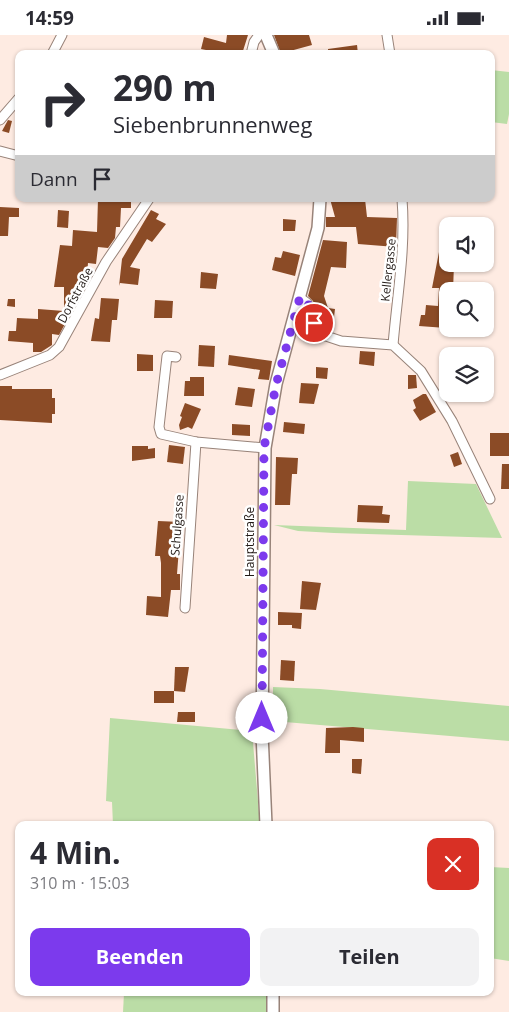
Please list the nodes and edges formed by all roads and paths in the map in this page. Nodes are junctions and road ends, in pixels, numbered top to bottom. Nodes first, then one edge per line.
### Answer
1 (62, 35) edge
2 (259, 35) edge
3 (266, 35) edge
4 (387, 35) edge
5 (54, 50) edge
6 (252, 50) edge
7 (272, 50) edge
8 (389, 50) edge
9 (15, 101) edge
10 (0, 118) edge
11 (0, 151) edge
12 (15, 155) edge
13 (147, 202) edge
14 (320, 202) edge
15 (402, 202) edge
16 (300, 297) junction
17 (393, 345) junction
18 (176, 357) dead end
19 (0, 375) edge
20 (196, 442) junction
21 (264, 448) junction
22 (490, 499) dead end
23 (185, 609) dead end
24 (266, 821) edge
25 (273, 996) edge
26 (273, 1012) edge

1 - 5 street
2 - 6 street
3 - 7 street
4 - 8 street
9 - 10 street
11 - 12 street
13 - 19 street, Dorfstraße
14 - 16 street, Hauptstraße
15 - 17 street, Kellergasse
16 - 17 street
16 - 21 street, Hauptstraße
17 - 22 street
18 - 20 street
20 - 21 street
20 - 23 street, Schulgasse
21 - 24 street, Hauptstraße
25 - 26 street

